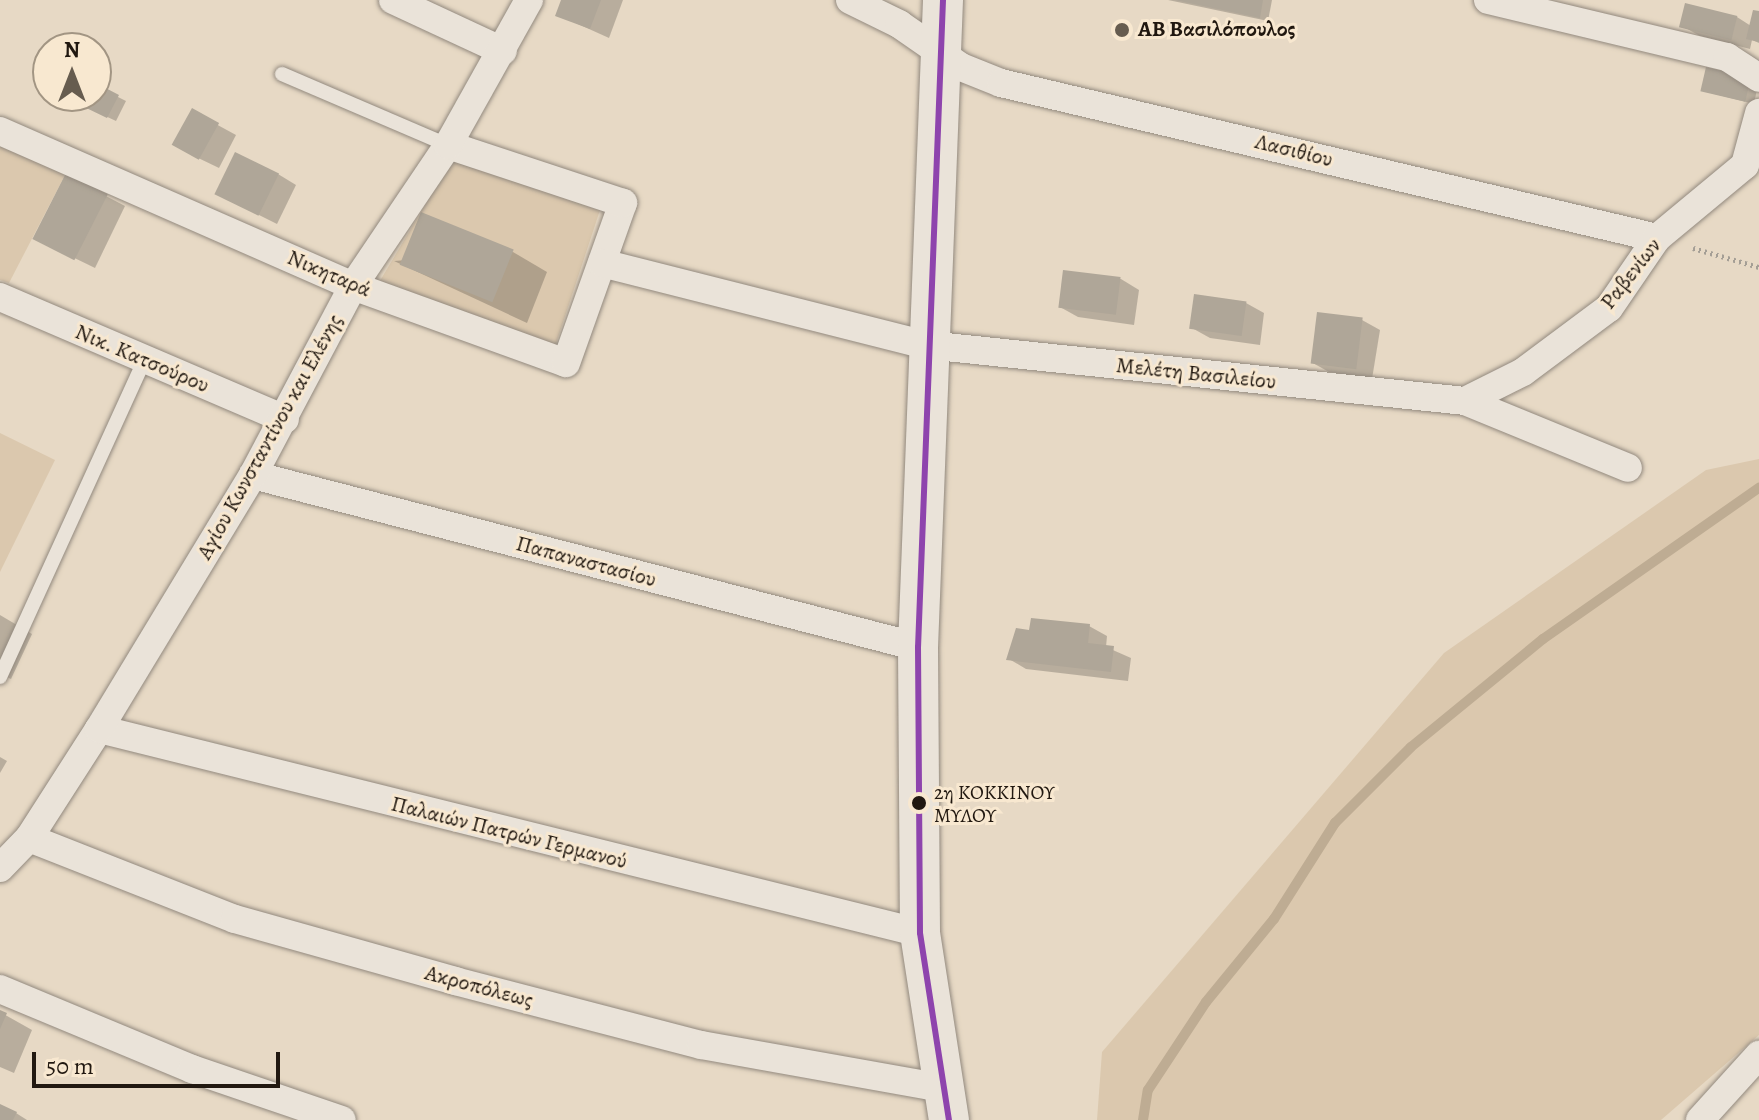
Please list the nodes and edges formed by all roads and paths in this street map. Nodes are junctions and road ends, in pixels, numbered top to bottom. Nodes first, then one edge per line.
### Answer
1 (393, 0) edge
2 (529, 0) edge
3 (850, 0) edge
4 (943, 0) edge
5 (1488, 0) edge
6 (1553, 9) edge
7 (938, 49) junction
8 (503, 51) junction
9 (282, 74) dead end
10 (1759, 78) edge
11 (1759, 113) edge
12 (0, 131) edge
13 (448, 145) junction
14 (1657, 238) junction
15 (602, 263) junction
16 (1759, 267) edge
17 (353, 286) junction
18 (0, 297) edge
19 (927, 345) junction
20 (144, 361) junction
21 (1465, 401) junction
22 (285, 419) junction
23 (1628, 468) dead end
24 (253, 475) junction
25 (918, 647) junction
26 (0, 677) edge
27 (99, 729) junction
28 (29, 838) junction
29 (0, 868) edge
30 (920, 933) junction
31 (0, 989) edge
32 (1759, 1055) edge
33 (946, 1104) edge
34 (342, 1120) edge
35 (1700, 1120) edge

1 - 8 street
2 - 8 street, Αγίου Κωνσταντίνου και Ελένης
3 - 7 street, Λασιθίου
4 - 7 main road
5 - 6 street
6 - 10 street
7 - 14 street, Λασιθίου
7 - 19 main road
8 - 13 street, Αγίου Κωνσταντίνου και Ελένης
9 - 13 lane
11 - 14 street, Ραβενίων
12 - 17 street, Νικηταρά
13 - 15 street, Νικηταρά
13 - 17 street, Αγίου Κωνσταντίνου και Ελένης
14 - 16 path
14 - 21 street, Ραβενίων
15 - 17 street, Νικηταρά
15 - 19 street
17 - 22 street, Αγίου Κωνσταντίνου και Ελένης
18 - 20 street, Νικ. Κατσούρου
19 - 21 street, Μελέτη Βασιλείου
19 - 25 main road
20 - 22 street, Νικ. Κατσούρου
20 - 26 lane
21 - 23 street, Μελέτη Βασιλείου
22 - 24 street, Αγίου Κωνσταντίνου και Ελένης
24 - 25 street, Παπαναστασίου
24 - 27 street, Αγίου Κωνσταντίνου και Ελένης
25 - 30 main road
27 - 28 street, Αγίου Κωνσταντίνου και Ελένης
27 - 30 street, Παλαιών Πατρών Γερμανού
28 - 29 street, Αγίου Κωνσταντίνου και Ελένης
28 - 33 street, Ακροπόλεως
30 - 33 main road
31 - 34 street
32 - 35 street

